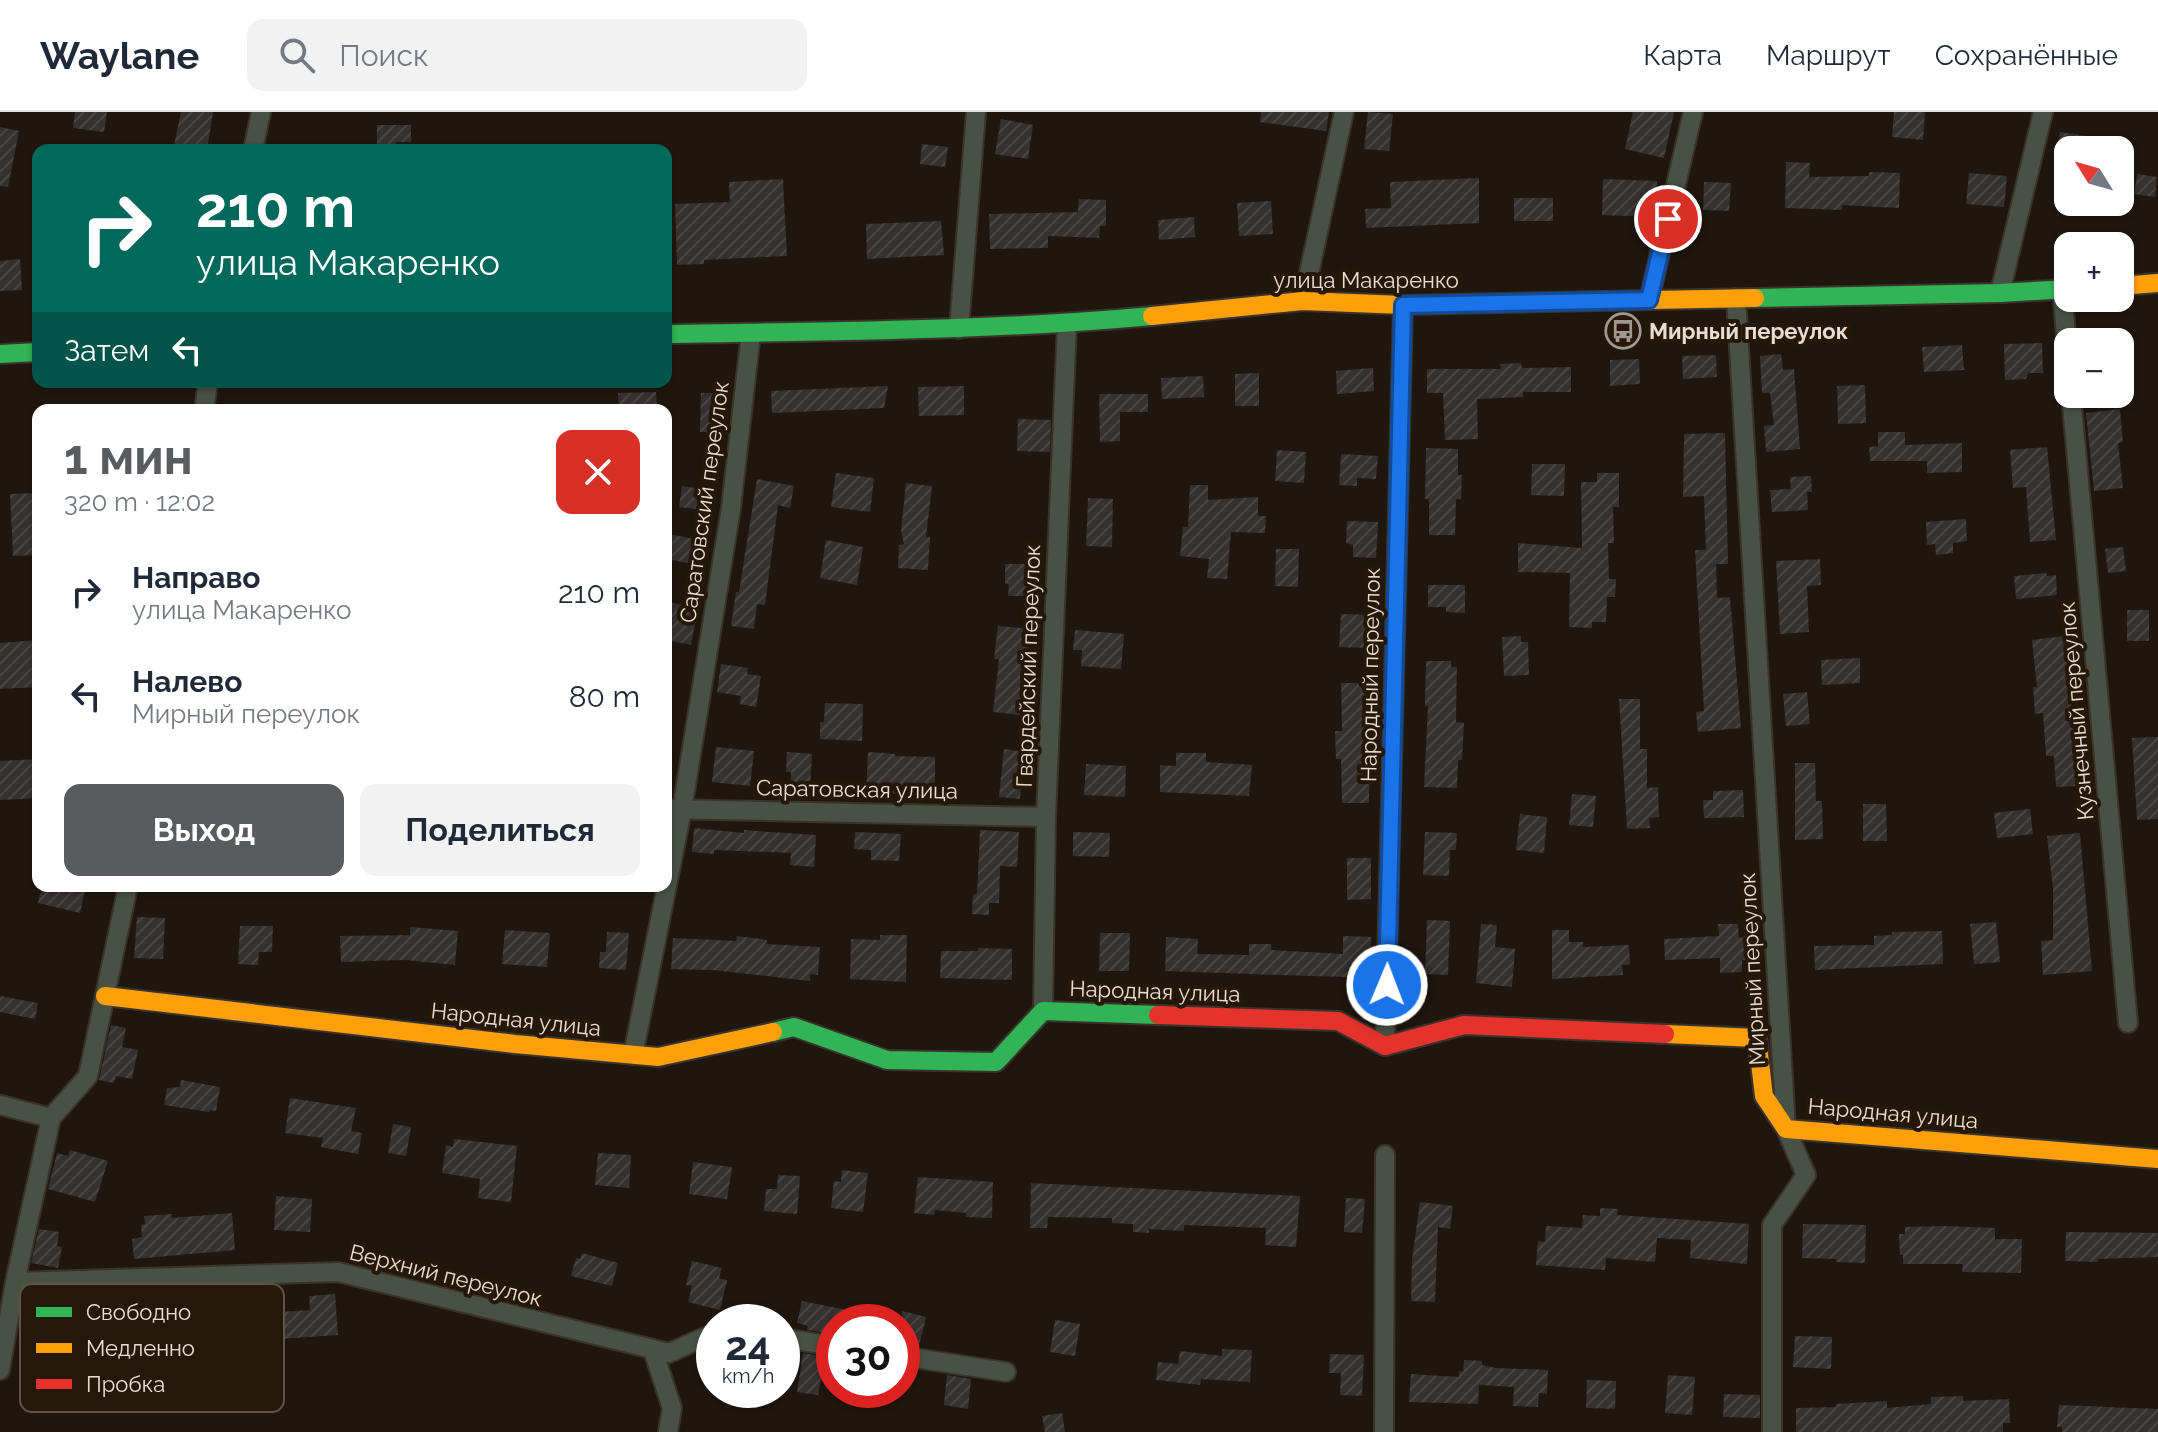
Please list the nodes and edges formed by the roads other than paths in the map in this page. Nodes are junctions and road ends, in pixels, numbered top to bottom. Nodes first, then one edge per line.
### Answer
1 (261, 112) edge
2 (976, 112) edge
3 (1344, 112) edge
4 (1693, 112) edge
5 (2043, 112) edge
6 (254, 144) edge
7 (2158, 283) edge
8 (2134, 285) edge
9 (2054, 291) edge
10 (2000, 293) junction
11 (1736, 298) junction
12 (1649, 300) junction
13 (1303, 301) junction
14 (1403, 305) junction
15 (1067, 324) junction
16 (959, 329) junction
17 (751, 333) junction
18 (672, 334) edge
19 (32, 352) edge
20 (0, 354) edge
21 (2072, 408) edge
22 (674, 810) edge
23 (1046, 817) junction
24 (127, 892) edge
25 (660, 892) edge
26 (105, 996) junction
27 (1043, 1011) junction
28 (2128, 1023) dead end
29 (1385, 1046) junction
30 (633, 1055) junction
31 (0, 1105) edge
32 (51, 1118) junction
33 (1786, 1129) junction
34 (1385, 1155) dead end
35 (2158, 1159) edge
36 (15, 1282) junction
37 (696, 1341) edge
38 (653, 1350) junction
39 (920, 1359) edge
40 (0, 1370) edge
41 (1006, 1372) dead end
42 (668, 1432) edge
43 (1384, 1432) edge
44 (1772, 1432) edge

1 - 6 street
2 - 16 street
3 - 13 street
4 - 12 street
5 - 10 street
7 - 8 street
9 - 10 street, улица Макаренко
10 - 11 street, улица Макаренко
11 - 12 street, улица Макаренко
11 - 33 street, Мирный переулок
12 - 14 street, улица Макаренко
13 - 14 street, улица Макаренко
13 - 15 street, улица Макаренко
14 - 29 street, Народный переулок
15 - 16 street, улица Макаренко
15 - 23 street, Гвардейский переулок
16 - 17 street, улица Макаренко
17 - 18 street, улица Макаренко
17 - 22 street, Саратовский переулок
19 - 20 street
21 - 28 street, Кузнечный переулок
22 - 23 street, Саратовская улица
23 - 27 street, Гвардейский переулок
24 - 26 street
25 - 30 street, Саратовский переулок
26 - 30 street, Народная улица
26 - 32 street
27 - 29 street, Народная улица
27 - 30 street, Народная улица
29 - 33 street, Народная улица
31 - 32 street
32 - 36 street
33 - 35 street, Народная улица
33 - 44 street, Мирный переулок
34 - 43 street
36 - 38 street, Верхний переулок
36 - 40 street
37 - 38 street, Верхний переулок
38 - 42 street
39 - 41 street

